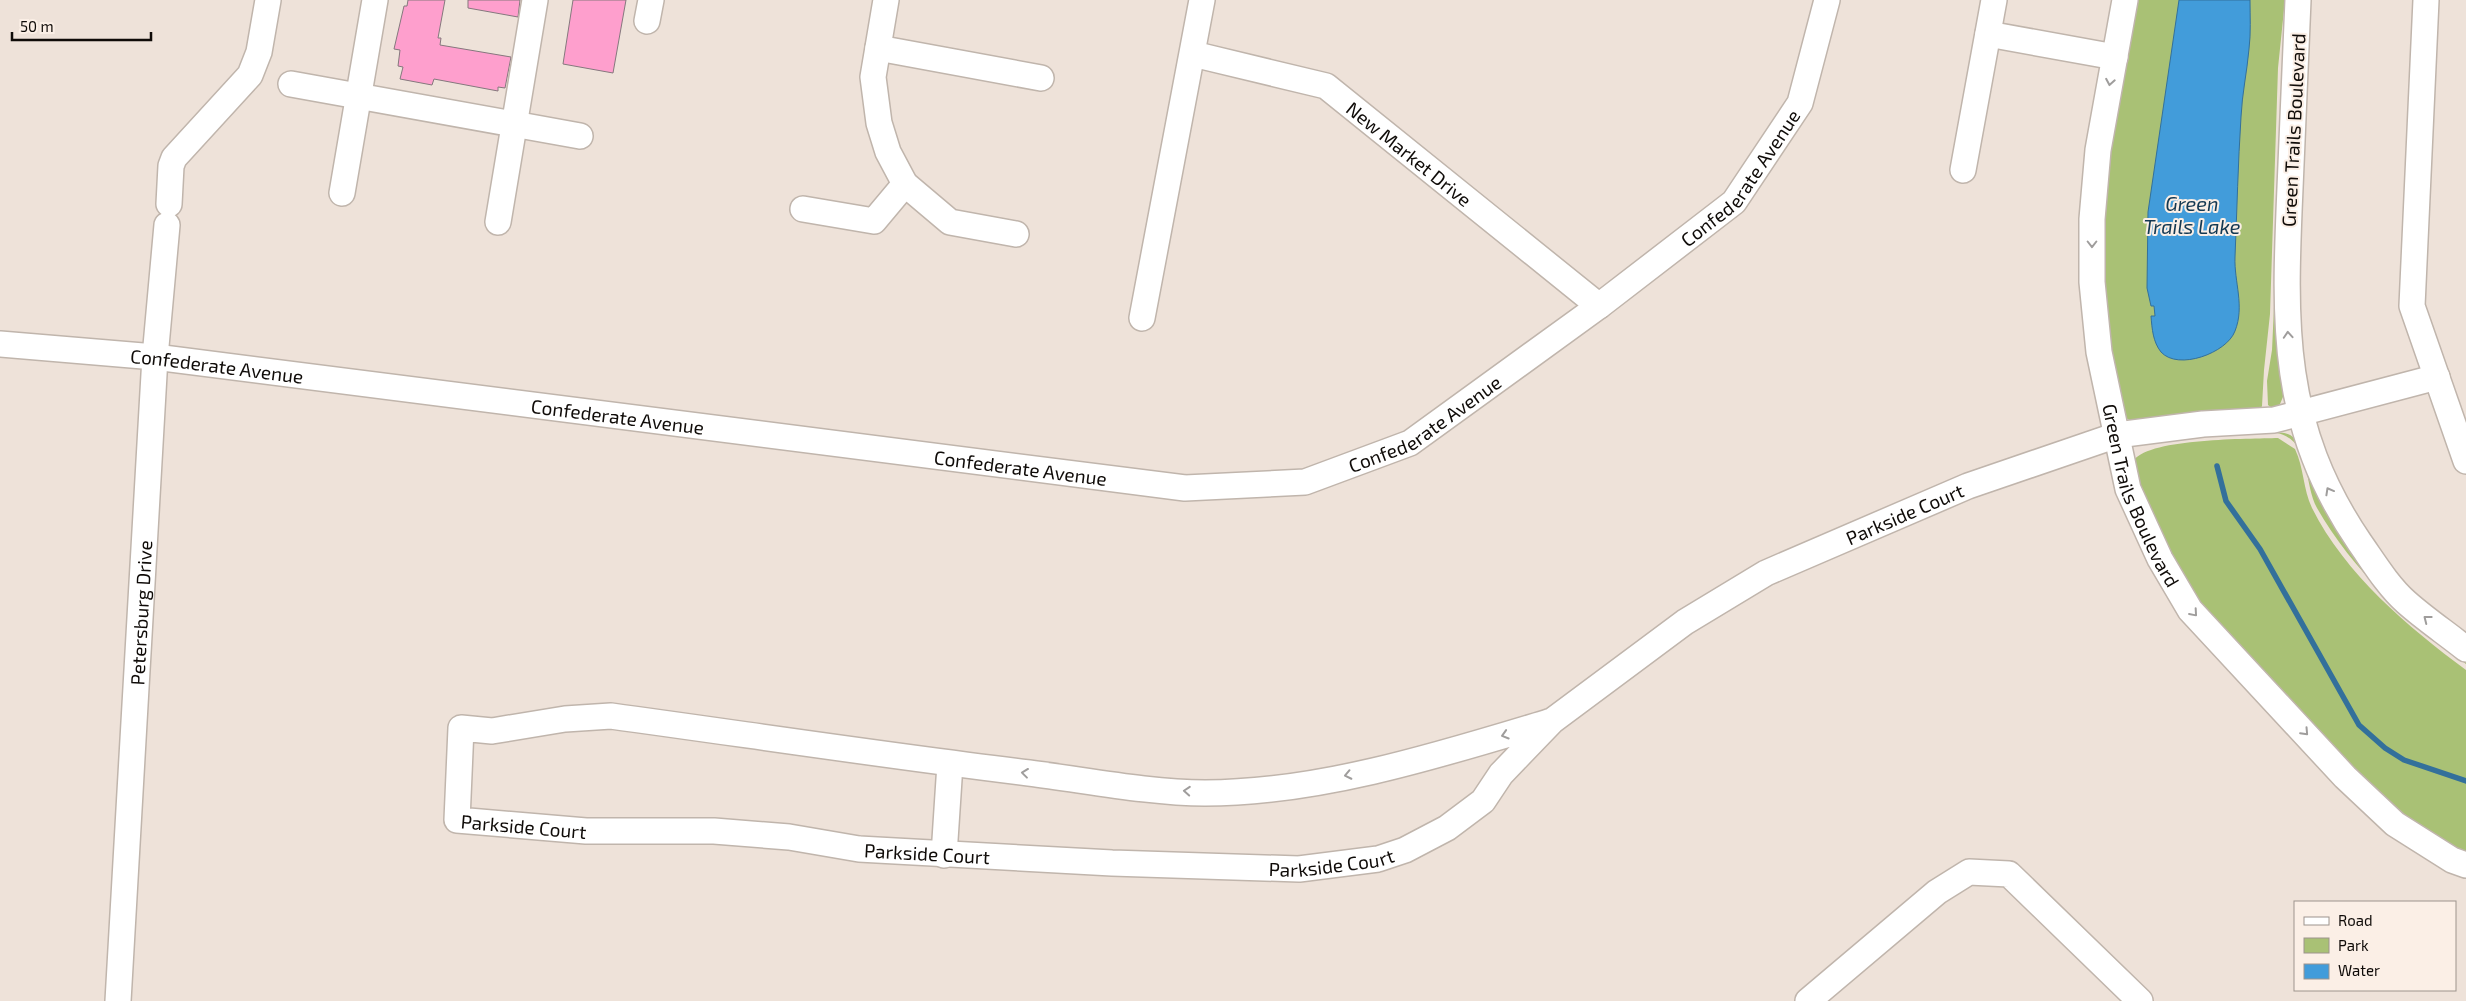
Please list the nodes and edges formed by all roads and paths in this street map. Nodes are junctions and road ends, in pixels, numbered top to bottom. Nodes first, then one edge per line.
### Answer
1 (268, 0) edge
2 (375, 0) edge
3 (535, 0) edge
4 (886, 0) edge
5 (1202, 0) edge
6 (1827, 0) edge
7 (1994, 0) edge
8 (2125, 0) edge
9 (2298, 0) edge
10 (2426, 0) edge
11 (1988, 34) junction
12 (878, 48) junction
13 (1193, 54) junction
14 (2115, 57) junction
15 (1041, 78) dead end
16 (291, 84) dead end
17 (359, 97) junction
18 (514, 125) junction
19 (580, 136) dead end
20 (1963, 170) dead end
21 (904, 184) junction
22 (342, 193) dead end
23 (803, 209) dead end
24 (498, 222) dead end
25 (1016, 234) dead end
26 (1599, 306) junction
27 (1142, 318) dead end
28 (0, 344) edge
29 (155, 357) junction
30 (2437, 377) junction
31 (2301, 414) junction
32 (2117, 435) junction
33 (2466, 461) edge
34 (2466, 649) edge
35 (1552, 721) junction
36 (950, 764) junction
37 (944, 855) junction
38 (2466, 865) edge
39 (118, 1001) edge
40 (1808, 1001) edge
41 (2140, 1001) edge

1 - 29 street, Petersburg Drive
2 - 17 street
3 - 18 street
4 - 12 street
5 - 13 street
6 - 26 street, Confederate Avenue
7 - 11 street
8 - 14 street, Green Trails Boulevard
31 -> 9 street, Green Trails Boulevard
10 - 30 street
11 - 14 street
11 - 20 street
12 - 15 street
12 - 21 street
13 - 26 street, New Market Drive
13 - 27 street
14 -> 32 street, Green Trails Boulevard
16 - 17 street
17 - 18 street
17 - 22 street
18 - 19 street
18 - 24 street
21 - 23 street
21 - 25 street
26 - 29 street, Confederate Avenue
28 - 29 street, Confederate Avenue
29 - 39 street, Petersburg Drive
30 - 31 street, Parkside Court
30 - 33 street
31 - 32 street, Parkside Court
34 -> 31 street, Green Trails Boulevard
32 - 35 street, Parkside Court
32 -> 38 street, Green Trails Boulevard
35 -> 36 street, Parkside Court
35 - 37 street, Parkside Court
36 - 37 street
36 - 37 street, Parkside Court
40 - 41 street

